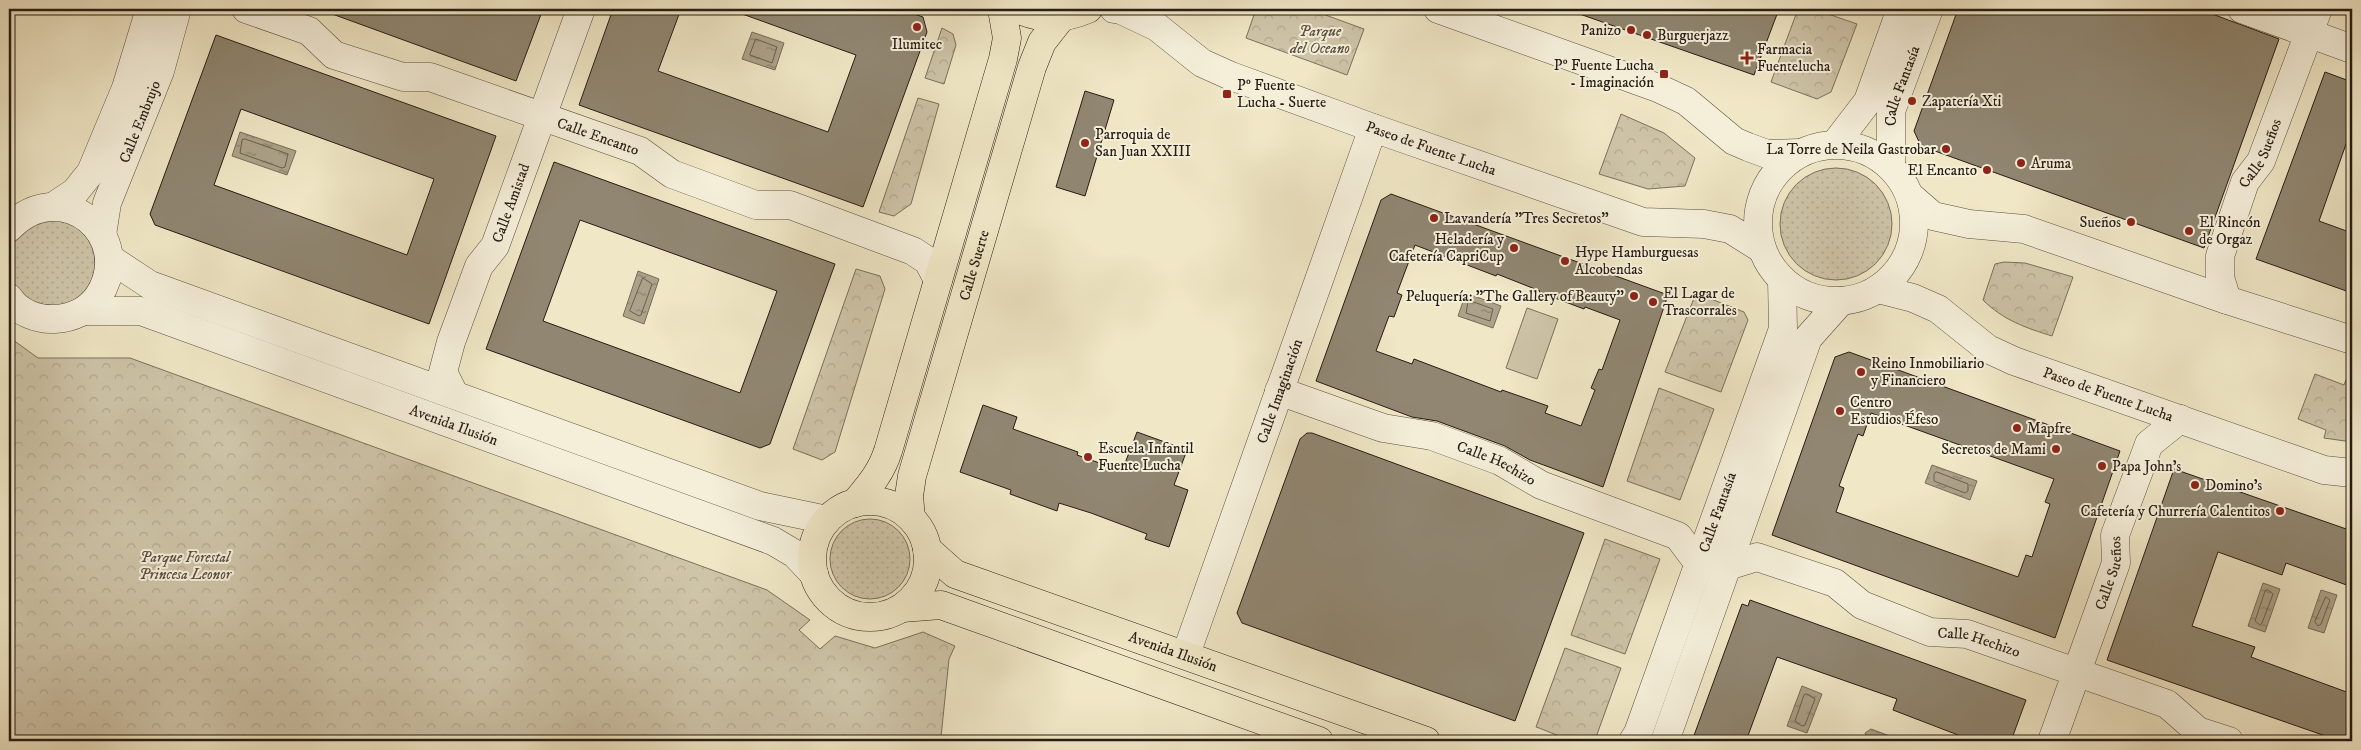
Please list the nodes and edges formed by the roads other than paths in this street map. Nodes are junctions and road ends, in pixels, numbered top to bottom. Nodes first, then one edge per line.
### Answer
1 (150, 9) edge
2 (178, 9) edge
3 (246, 9) edge
4 (581, 9) edge
5 (1002, 9) edge
6 (1017, 9) edge
7 (1088, 9) edge
8 (1114, 9) edge
9 (1438, 9) edge
10 (1901, 9) edge
11 (1929, 9) edge
12 (2242, 9) edge
13 (1060, 18) junction
14 (2313, 21) edge
15 (2352, 49) edge
16 (541, 117) junction
17 (1373, 128) junction
18 (1835, 144) junction
19 (1799, 153) junction
20 (1891, 166) junction
21 (1910, 196) junction
22 (54, 206) junction
23 (9, 228) edge
24 (105, 246) junction
25 (1762, 250) junction
26 (938, 280) junction
27 (1782, 280) junction
28 (1878, 289) junction
29 (9, 298) edge
30 (2228, 300) junction
31 (1841, 301) junction
32 (83, 311) junction
33 (2352, 340) edge
34 (1279, 391) junction
35 (454, 394) junction
36 (2180, 419) junction
37 (2352, 473) edge
38 (855, 503) junction
39 (911, 518) junction
40 (827, 520) junction
41 (927, 549) junction
42 (1712, 566) junction
43 (814, 574) junction
44 (902, 608) junction
45 (1186, 654) junction
46 (2076, 673) junction
47 (1319, 741) edge
48 (1426, 741) edge
49 (1633, 741) edge
50 (1665, 741) edge
51 (2052, 741) edge
52 (2229, 741) edge

1 - 22 street, Calle Embrujo
2 - 24 street, Calle Embrujo
3 - 16 street, Calle Encanto
4 - 16 street, Calle Amistad
5 - 26 main road, Calle Suerte
6 - 13 main road
7 - 13 main road
8 - 17 street, Paseo de Fuente Lucha
9 - 19 street
10 - 18 street, Calle Fantasía
11 - 20 street, Calle Fantasía
12 - 14 street
13 - 39 main road, Calle Suerte
14 - 15 street
14 - 30 street, Calle Sueños
16 - 26 street, Calle Encanto
16 - 35 street, Calle Amistad
17 - 25 street, Paseo de Fuente Lucha
17 - 34 street, Calle Imaginación
18 - 19 street
18 - 20 street
19 - 25 street
20 - 21 street
21 - 28 street
21 - 30 street
22 - 23 street
22 - 24 street, Avenida Ilusión
24 - 32 street, Calle Embrujo
24 - 35 street, Avenida Ilusión
25 - 27 street
26 - 38 main road, Calle Suerte
27 - 31 street
27 - 42 street, Calle Fantasía
28 - 31 street
28 - 36 street, Paseo de Fuente Lucha
29 - 32 street
30 - 33 street
31 - 42 street, Calle Fantasía
32 - 43 street, Avenida Ilusión
34 - 42 street, Calle Hechizo
34 - 45 street, Calle Imaginación
35 - 40 street, Avenida Ilusión
36 - 37 street, Paseo de Fuente Lucha
36 - 46 street, Calle Sueños
38 - 39 main road
38 - 40 main road
39 - 41 main road
40 - 43 main road
41 - 44 main road
41 - 45 main road, Avenida Ilusión
42 - 46 street, Calle Hechizo
42 - 49 street, Calle Fantasía
42 - 50 street, Calle Fantasía
43 - 44 main road
44 - 47 main road
45 - 48 main road, Avenida Ilusión
46 - 51 street, Calle Sueños
46 - 52 street, Calle Hechizo

